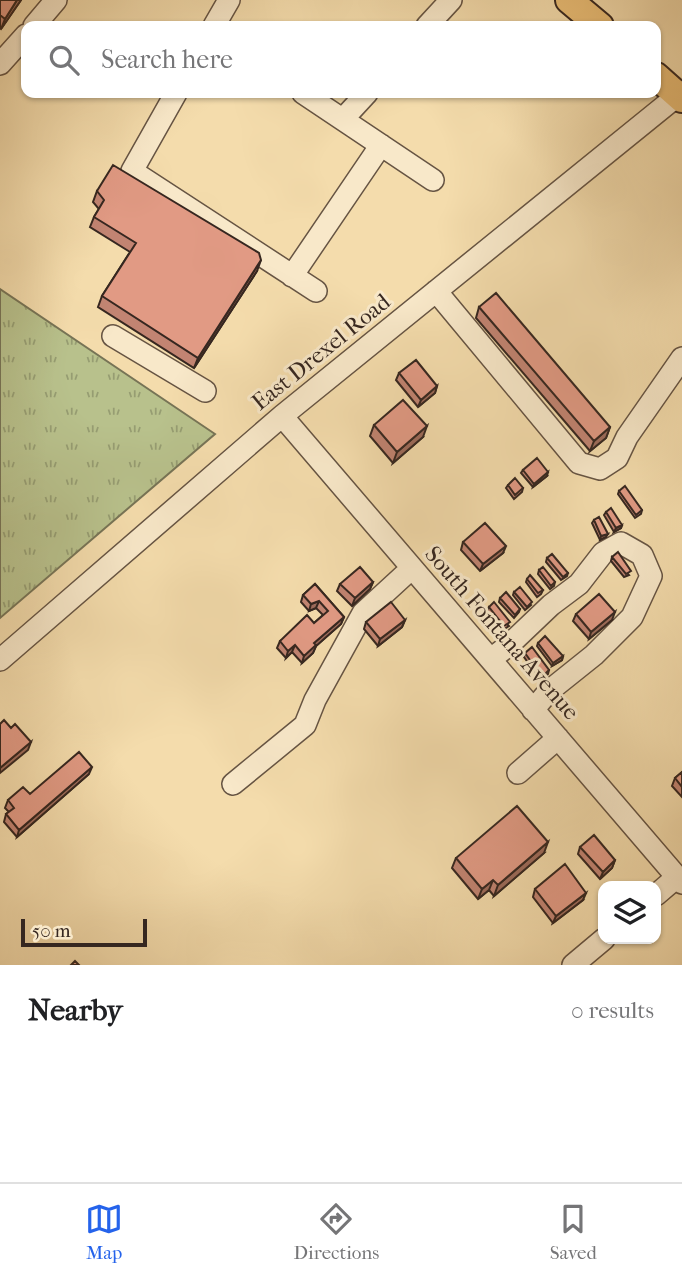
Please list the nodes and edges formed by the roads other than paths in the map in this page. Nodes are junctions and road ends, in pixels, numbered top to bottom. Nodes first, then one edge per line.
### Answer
1 (56, 0) edge
2 (229, 0) edge
3 (451, 0) edge
4 (569, 0) edge
5 (38, 21) edge
6 (217, 21) edge
7 (432, 21) edge
8 (594, 21) edge
9 (21, 41) edge
10 (0, 64) edge
11 (661, 80) edge
12 (681, 96) edge
13 (173, 98) edge
14 (311, 98) edge
15 (362, 98) edge
16 (343, 119) junction
17 (381, 145) junction
18 (433, 180) dead end
19 (292, 276) junction
20 (316, 291) dead end
21 (436, 291) junction
22 (114, 336) dead end
23 (682, 358) edge
24 (205, 391) dead end
25 (282, 416) junction
26 (412, 568) junction
27 (491, 659) junction
28 (0, 660) edge
29 (533, 710) junction
30 (558, 738) junction
31 (518, 773) dead end
32 (233, 784) dead end
33 (679, 880) edge
34 (661, 892) edge
35 (598, 944) edge
36 (573, 965) edge

1 - 5 street
2 - 6 street
3 - 7 street
4 - 8 main road
9 - 10 street
11 - 12 main road
12 - 21 street, East Drexel Road
13 - 19 street
14 - 16 street
15 - 16 street
16 - 17 street
17 - 18 street
17 - 19 street
19 - 20 street
21 - 23 street
21 - 25 street, East Drexel Road
22 - 24 street
25 - 26 street, South Fontana Avenue
25 - 28 street, East Drexel Road
26 - 27 street, South Fontana Avenue
26 - 32 street
27 - 29 street, South Fontana Avenue
27 - 29 street
29 - 30 street, South Fontana Avenue
30 - 31 street
30 - 33 street, South Fontana Avenue
33 - 34 street
35 - 36 street

